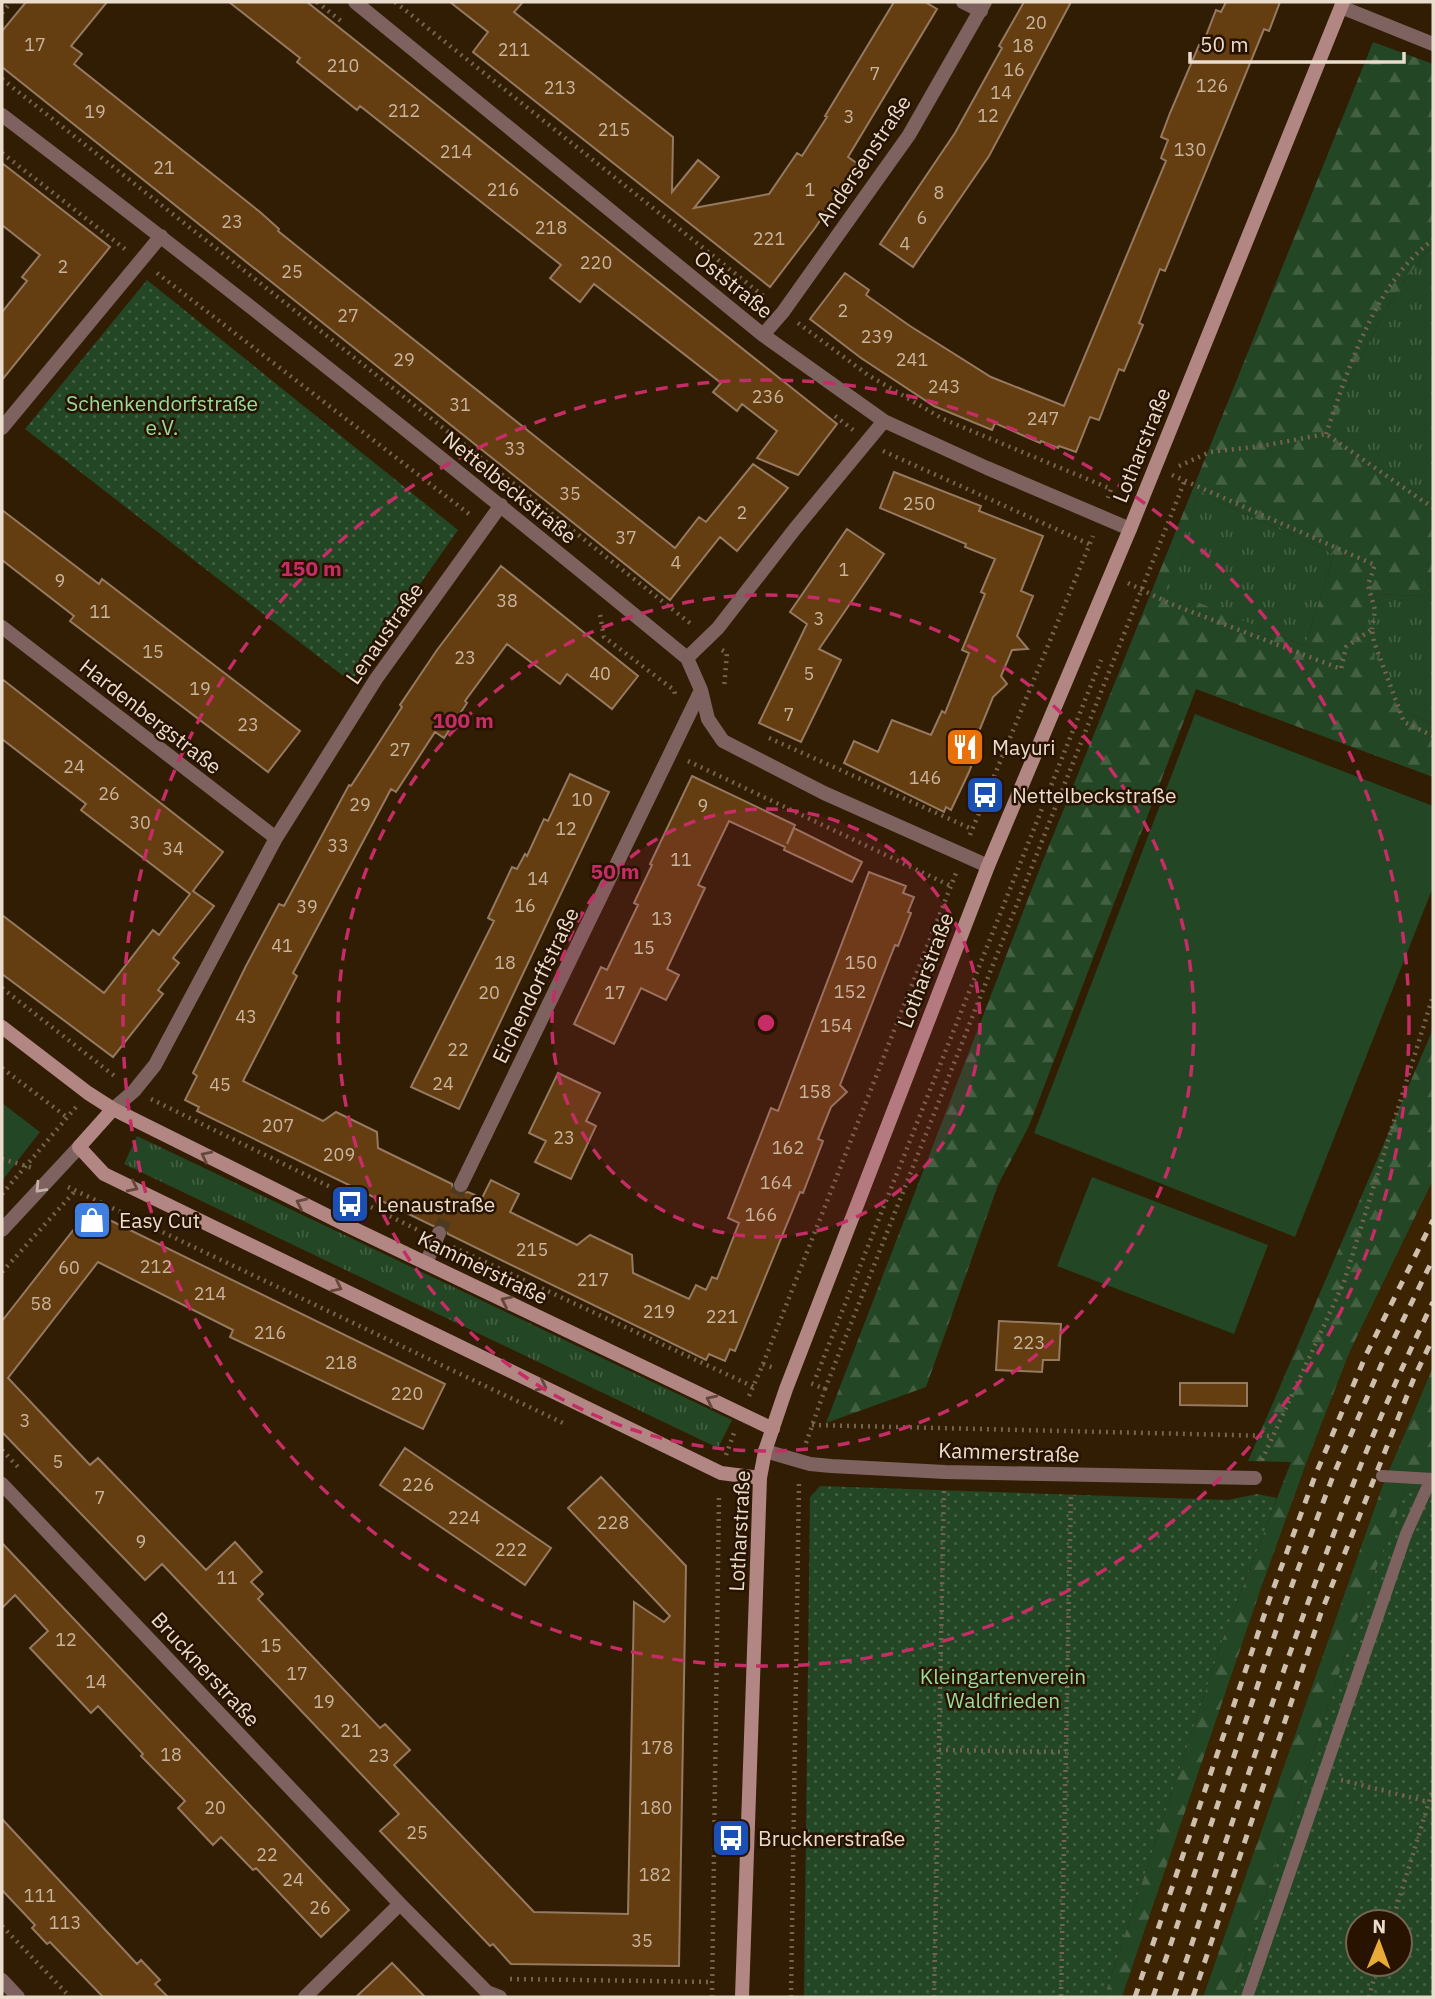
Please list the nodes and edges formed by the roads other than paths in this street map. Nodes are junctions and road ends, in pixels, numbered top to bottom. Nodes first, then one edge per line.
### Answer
1 (355, 2) edge
2 (962, 2) edge
3 (1342, 4) edge
4 (983, 6) edge
5 (1433, 44) edge
6 (2, 115) edge
7 (162, 236) junction
8 (763, 335) junction
9 (884, 421) junction
10 (2, 428) edge
11 (501, 505) junction
12 (1130, 529) junction
13 (2, 627) edge
14 (687, 658) junction
15 (701, 690) junction
16 (276, 838) junction
17 (988, 866) junction
18 (2, 1027) edge
19 (113, 1109) junction
20 (79, 1147) junction
21 (461, 1185) tunnel mouth
22 (2, 1230) edge
23 (439, 1233) tunnel mouth
24 (426, 1263) junction
25 (773, 1429) junction
26 (765, 1451) junction
27 (1382, 1476) dead end
28 (760, 1478) junction
29 (1255, 1478) road end
30 (1432, 1479) edge
31 (2, 1484) edge
32 (400, 1904) junction
33 (2, 1980) edge
34 (18, 1997) edge
35 (305, 1997) edge
36 (500, 1997) edge
37 (743, 1997) edge
38 (1247, 1997) edge

1 - 8 street, Oststraße
2 - 4 street
3 - 5 street
3 - 12 street, Lotharstraße
4 - 8 street, Andersenstraße
6 - 7 street, Nettelbeckstraße
7 - 10 street
7 - 11 street, Nettelbeckstraße
8 - 9 street, Oststraße
9 - 12 street, Oststraße
9 - 14 street
11 - 14 street, Nettelbeckstraße
11 - 16 street, Lenaustraße
12 - 17 street, Lotharstraße
13 - 16 street, Hardenbergstraße
14 - 15 street, Nettelbeckstraße
15 - 17 street, Nettelbeckstraße
15 - 21 street, Eichendorffstraße
16 - 19 street, Lenaustraße
17 - 25 street, Lotharstraße
18 - 19 street, Kammerstraße
19 - 20 street
24 -> 19 street, Kammerstraße
20 -> 22 street
20 -> 28 street
23 - 24 street
25 -> 24 street, Kammerstraße
25 - 26 street, Lotharstraße
26 - 28 street, Lotharstraße
26 - 29 street, Kammerstraße
27 - 30 lane
28 - 37 street, Lotharstraße
30 - 38 lane
31 - 32 street, Brucknerstraße
32 - 35 street
32 - 36 street, Brucknerstraße
33 - 34 street

